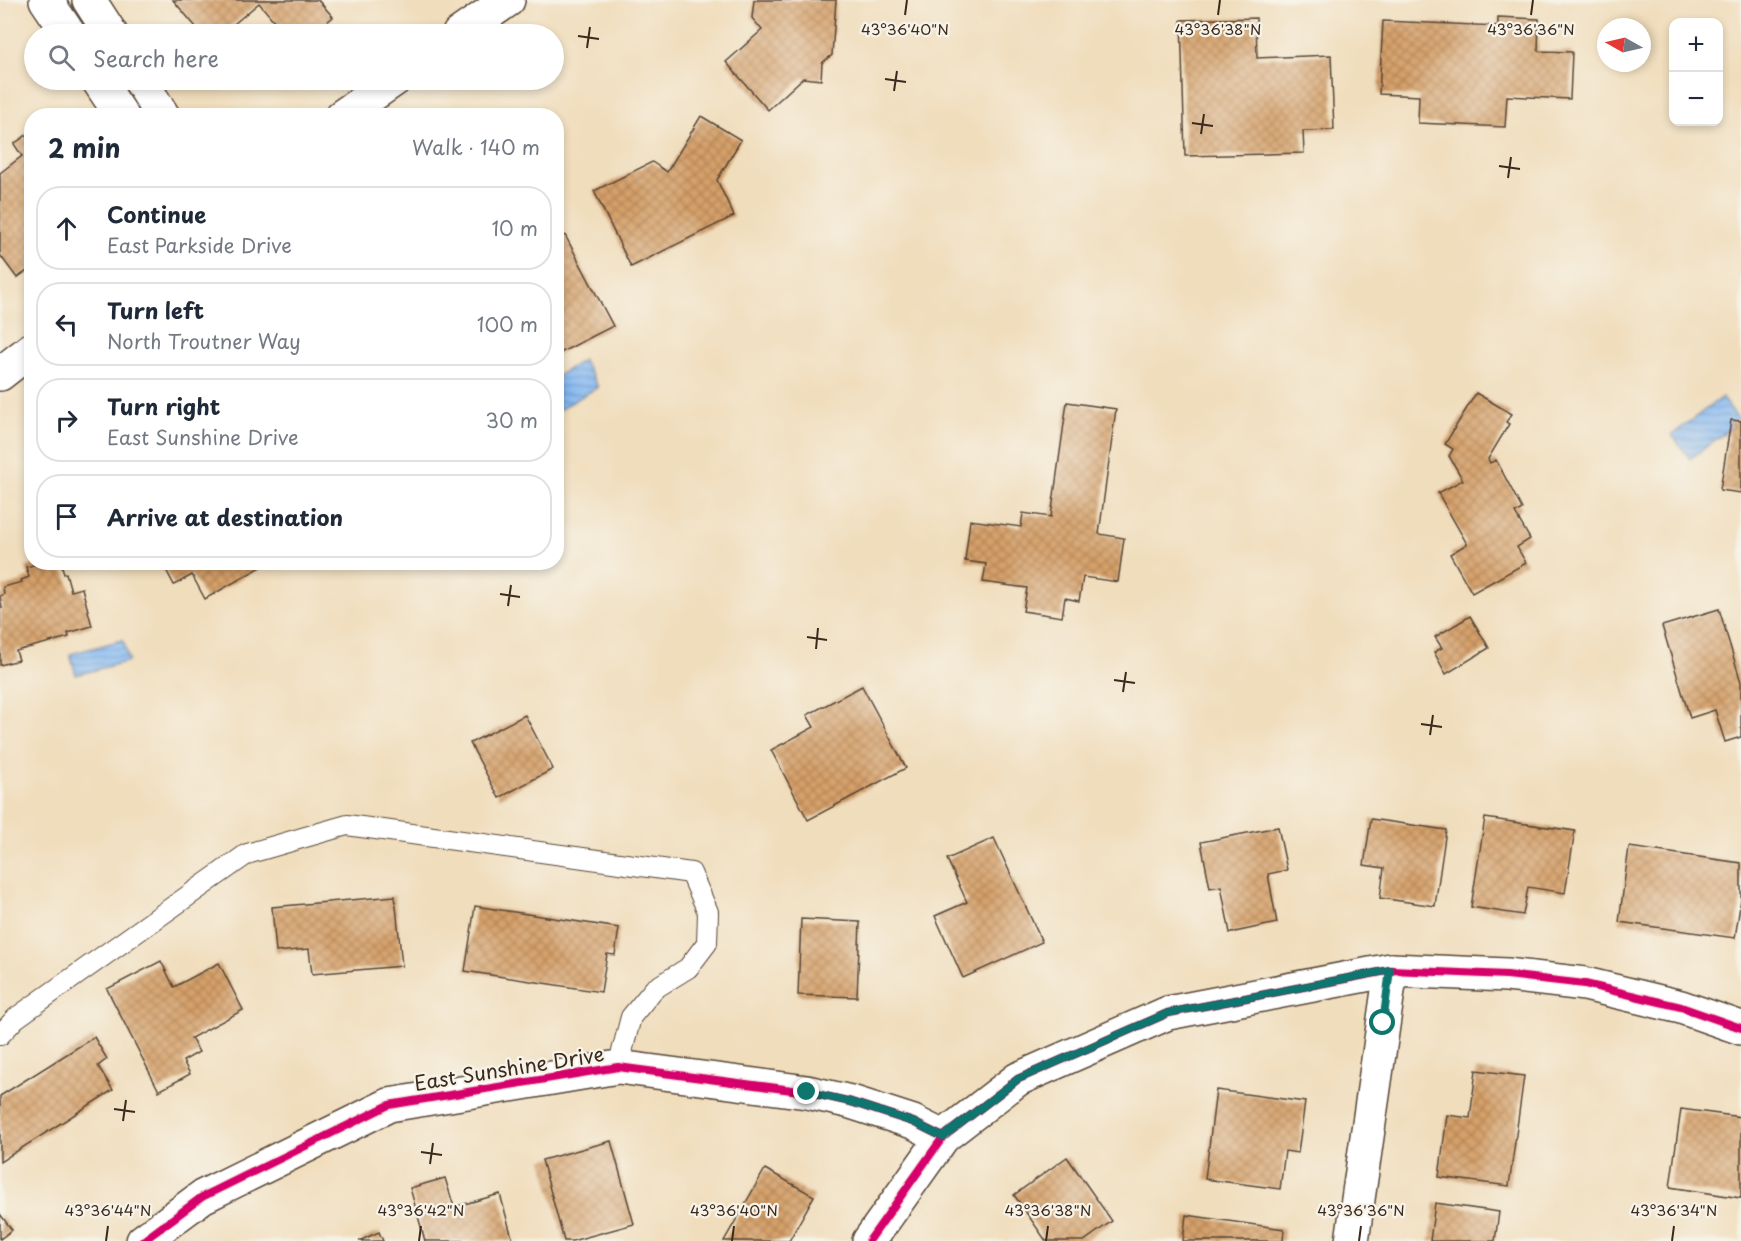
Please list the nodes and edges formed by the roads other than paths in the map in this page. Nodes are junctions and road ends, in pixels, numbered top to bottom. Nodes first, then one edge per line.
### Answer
1 (46, 0) edge
2 (89, 0) edge
3 (508, 0) edge
4 (62, 24) edge
5 (105, 24) edge
6 (473, 24) edge
7 (105, 90) edge
8 (146, 90) edge
9 (380, 90) edge
10 (117, 108) edge
11 (158, 108) edge
12 (354, 108) edge
13 (24, 355) edge
14 (0, 374) edge
15 (1390, 970) junction
16 (1741, 1028) edge
17 (0, 1035) edge
18 (618, 1066) junction
19 (943, 1137) junction
20 (143, 1241) edge
21 (869, 1241) edge
22 (1353, 1241) edge

1 - 4 street
2 - 5 street
3 - 6 street
7 - 10 street
8 - 11 street
9 - 12 street
13 - 14 street
15 - 16 street
15 - 19 street
15 - 22 street
17 - 18 lane
18 - 19 street, East Sunshine Drive
18 - 20 street, East Sunshine Drive
19 - 21 street

